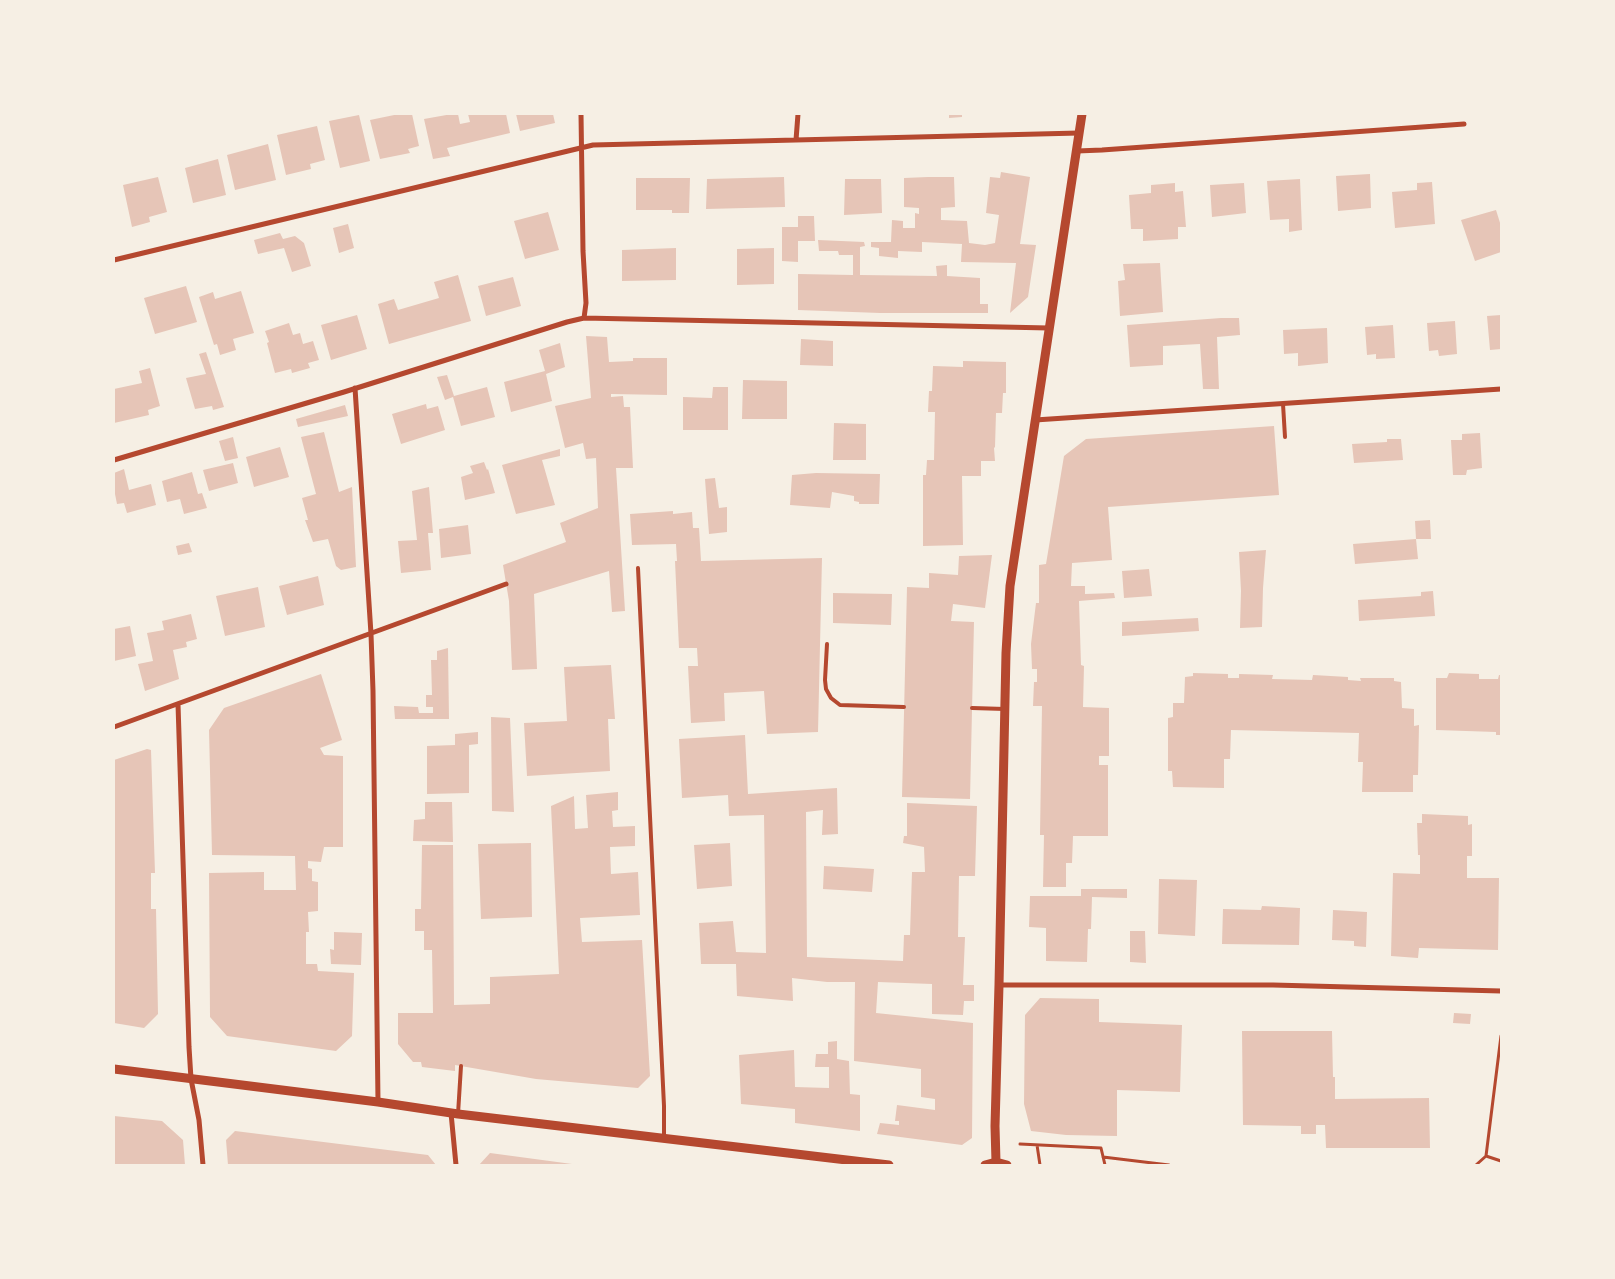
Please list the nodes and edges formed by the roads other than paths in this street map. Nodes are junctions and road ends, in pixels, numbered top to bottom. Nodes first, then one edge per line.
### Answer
1 (581, 114) edge
2 (798, 114) edge
3 (1082, 114) edge
4 (1464, 124) dead end
5 (1079, 133) junction
6 (796, 140) junction
7 (581, 147) junction
8 (1076, 150) junction
9 (114, 260) edge
10 (584, 318) junction
11 (1049, 328) junction
12 (355, 388) junction
13 (1501, 389) edge
14 (1283, 404) junction
15 (1036, 420) junction
16 (1285, 437) dead end
17 (114, 460) edge
18 (638, 568) dead end
19 (506, 584) dead end
20 (370, 634) junction
21 (827, 644) dead end
22 (178, 704) junction
23 (904, 707) dead end
24 (972, 708) dead end
25 (1005, 709) junction
26 (114, 727) edge
27 (999, 985) junction
28 (1501, 991) edge
29 (461, 1066) dead end
30 (114, 1069) edge
31 (191, 1079) junction
32 (378, 1102) junction
33 (454, 1113) junction
34 (664, 1139) junction
35 (996, 1162) junction
36 (203, 1165) edge
37 (456, 1165) edge
38 (889, 1165) edge
39 (985, 1165) edge
40 (1007, 1165) edge

1 - 7 street
2 - 6 street
3 - 5 street
4 - 8 street
5 - 6 street
5 - 8 street
6 - 7 street
7 - 9 street
7 - 10 street
8 - 11 street
10 - 11 street
10 - 12 street
11 - 15 street
12 - 17 street
12 - 20 street
13 - 14 street
14 - 15 street
14 - 16 lane
15 - 25 street
18 - 34 lane
19 - 20 street
20 - 22 street
20 - 32 street
21 - 23 lane
22 - 26 street
22 - 31 street
24 - 25 lane
25 - 27 street
27 - 28 street
27 - 35 street
29 - 33 lane
30 - 31 street
31 - 32 street
31 - 36 street
32 - 33 street
33 - 34 street
33 - 37 street
34 - 38 street
35 - 39 street
35 - 40 street

